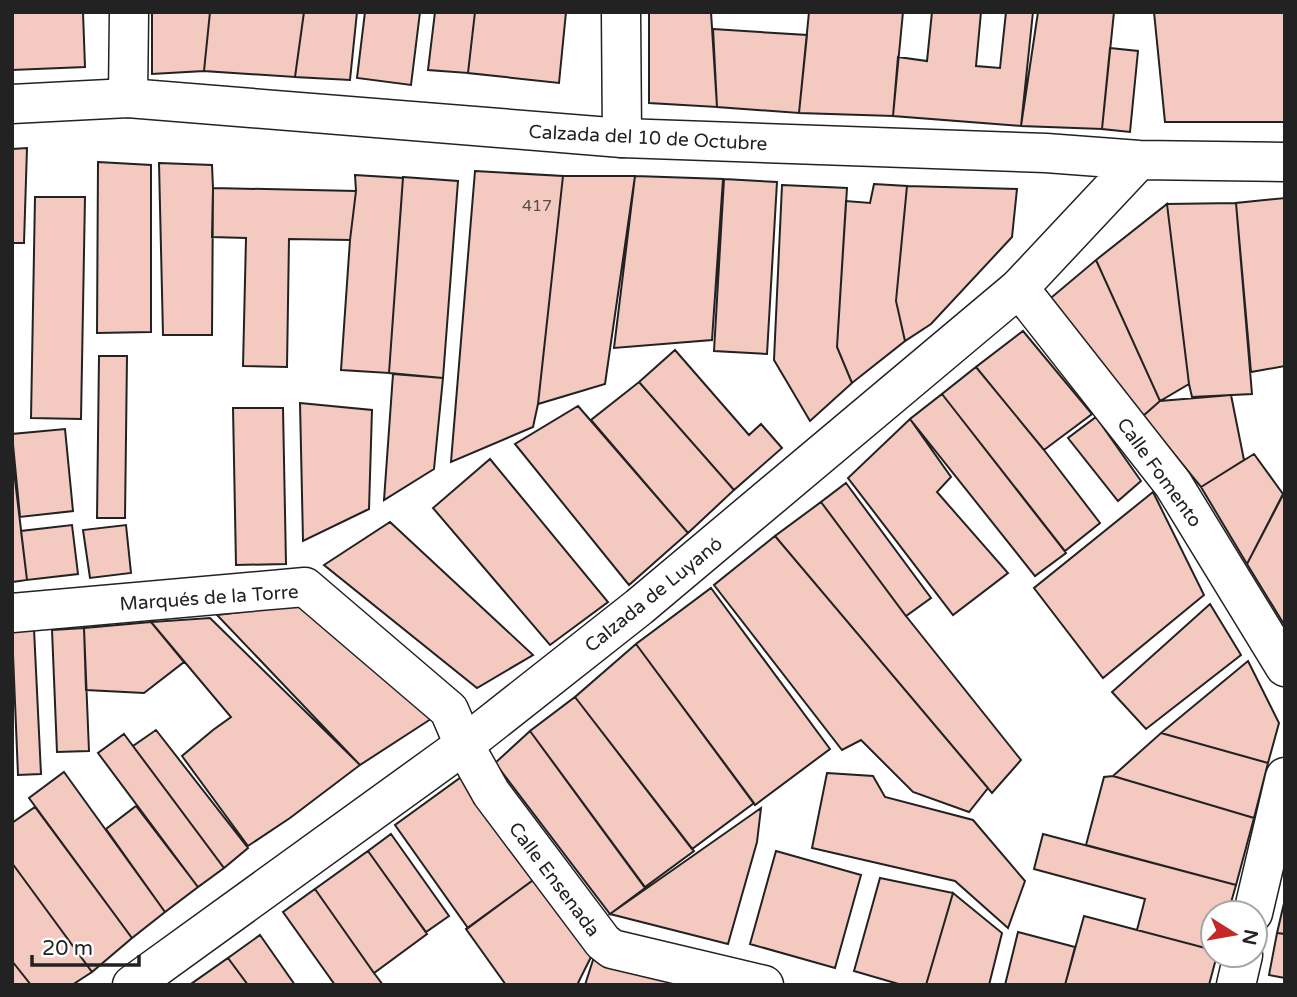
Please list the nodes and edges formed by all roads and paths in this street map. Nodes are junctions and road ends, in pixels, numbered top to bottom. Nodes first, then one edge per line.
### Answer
1 (129, 12) edge
2 (621, 12) edge
3 (128, 98) junction
4 (12, 104) edge
5 (622, 138) junction
6 (1139, 160) junction
7 (1285, 162) edge
8 (1019, 288) junction
9 (12, 613) edge
10 (1285, 667) edge
11 (464, 745) junction
12 (1285, 777) edge
13 (1256, 899) edge
14 (132, 985) edge
15 (764, 985) edge

1 - 3 main road
2 - 5 main road
3 - 4 main road, Calzada del 10 de Octubre
3 - 5 main road, Calzada del 10 de Octubre
5 - 6 main road, Calzada del 10 de Octubre
6 - 7 main road, Calzada del 10 de Octubre
6 - 8 main road, Calzada de Luyanó
8 - 10 main road, Calle Fomento
8 - 11 main road, Calzada de Luyanó
9 - 11 main road, Marqués de la Torre
11 - 14 main road, Calzada de Luyanó
11 - 15 main road, Calle Ensenada
12 - 13 main road

